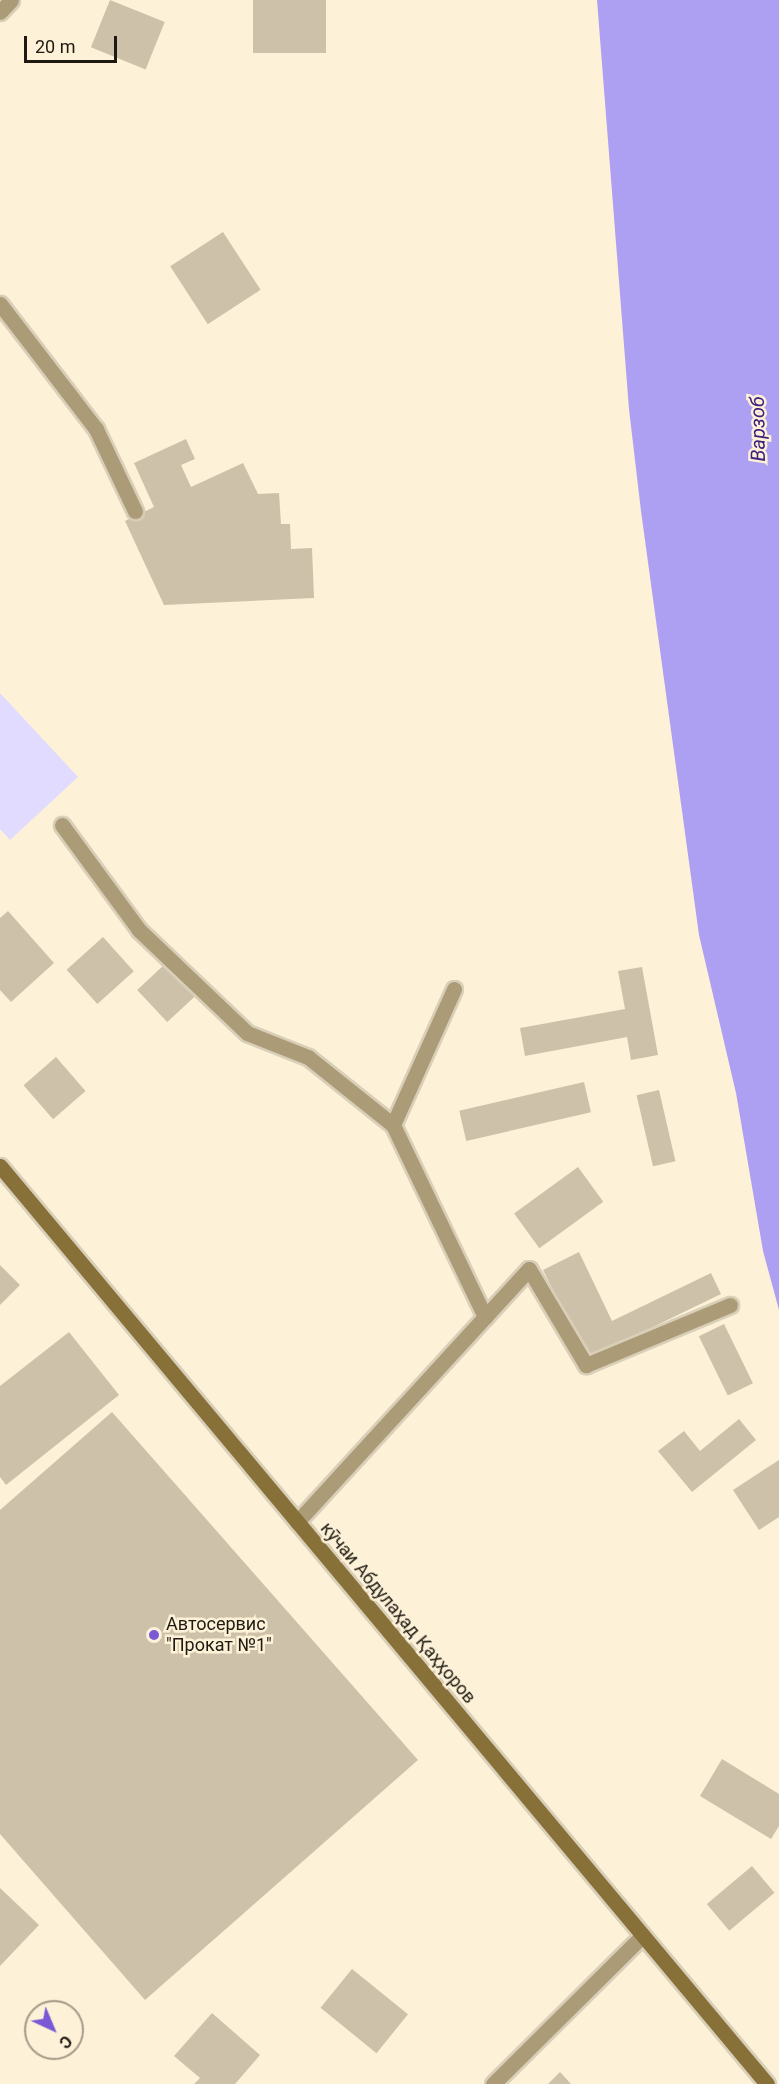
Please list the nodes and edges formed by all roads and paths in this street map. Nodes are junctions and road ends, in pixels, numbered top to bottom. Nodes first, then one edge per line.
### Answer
1 (11, 0) edge
2 (0, 12) edge
3 (0, 304) edge
4 (135, 511) dead end
5 (62, 825) dead end
6 (454, 989) dead end
7 (393, 1125) junction
8 (0, 1166) edge
9 (730, 1305) dead end
10 (484, 1317) junction
11 (297, 1522) junction
12 (643, 1935) junction
13 (493, 2084) edge
14 (767, 2084) edge

1 - 2 street
3 - 4 street
5 - 7 street
6 - 7 street
7 - 10 street
8 - 11 main road, кӯчаи Абдулаҳад Қаҳҳоров
9 - 10 street
10 - 11 street
11 - 12 main road, кӯчаи Абдулаҳад Қаҳҳоров
12 - 13 street
12 - 14 main road, кӯчаи Абдулаҳад Қаҳҳоров

